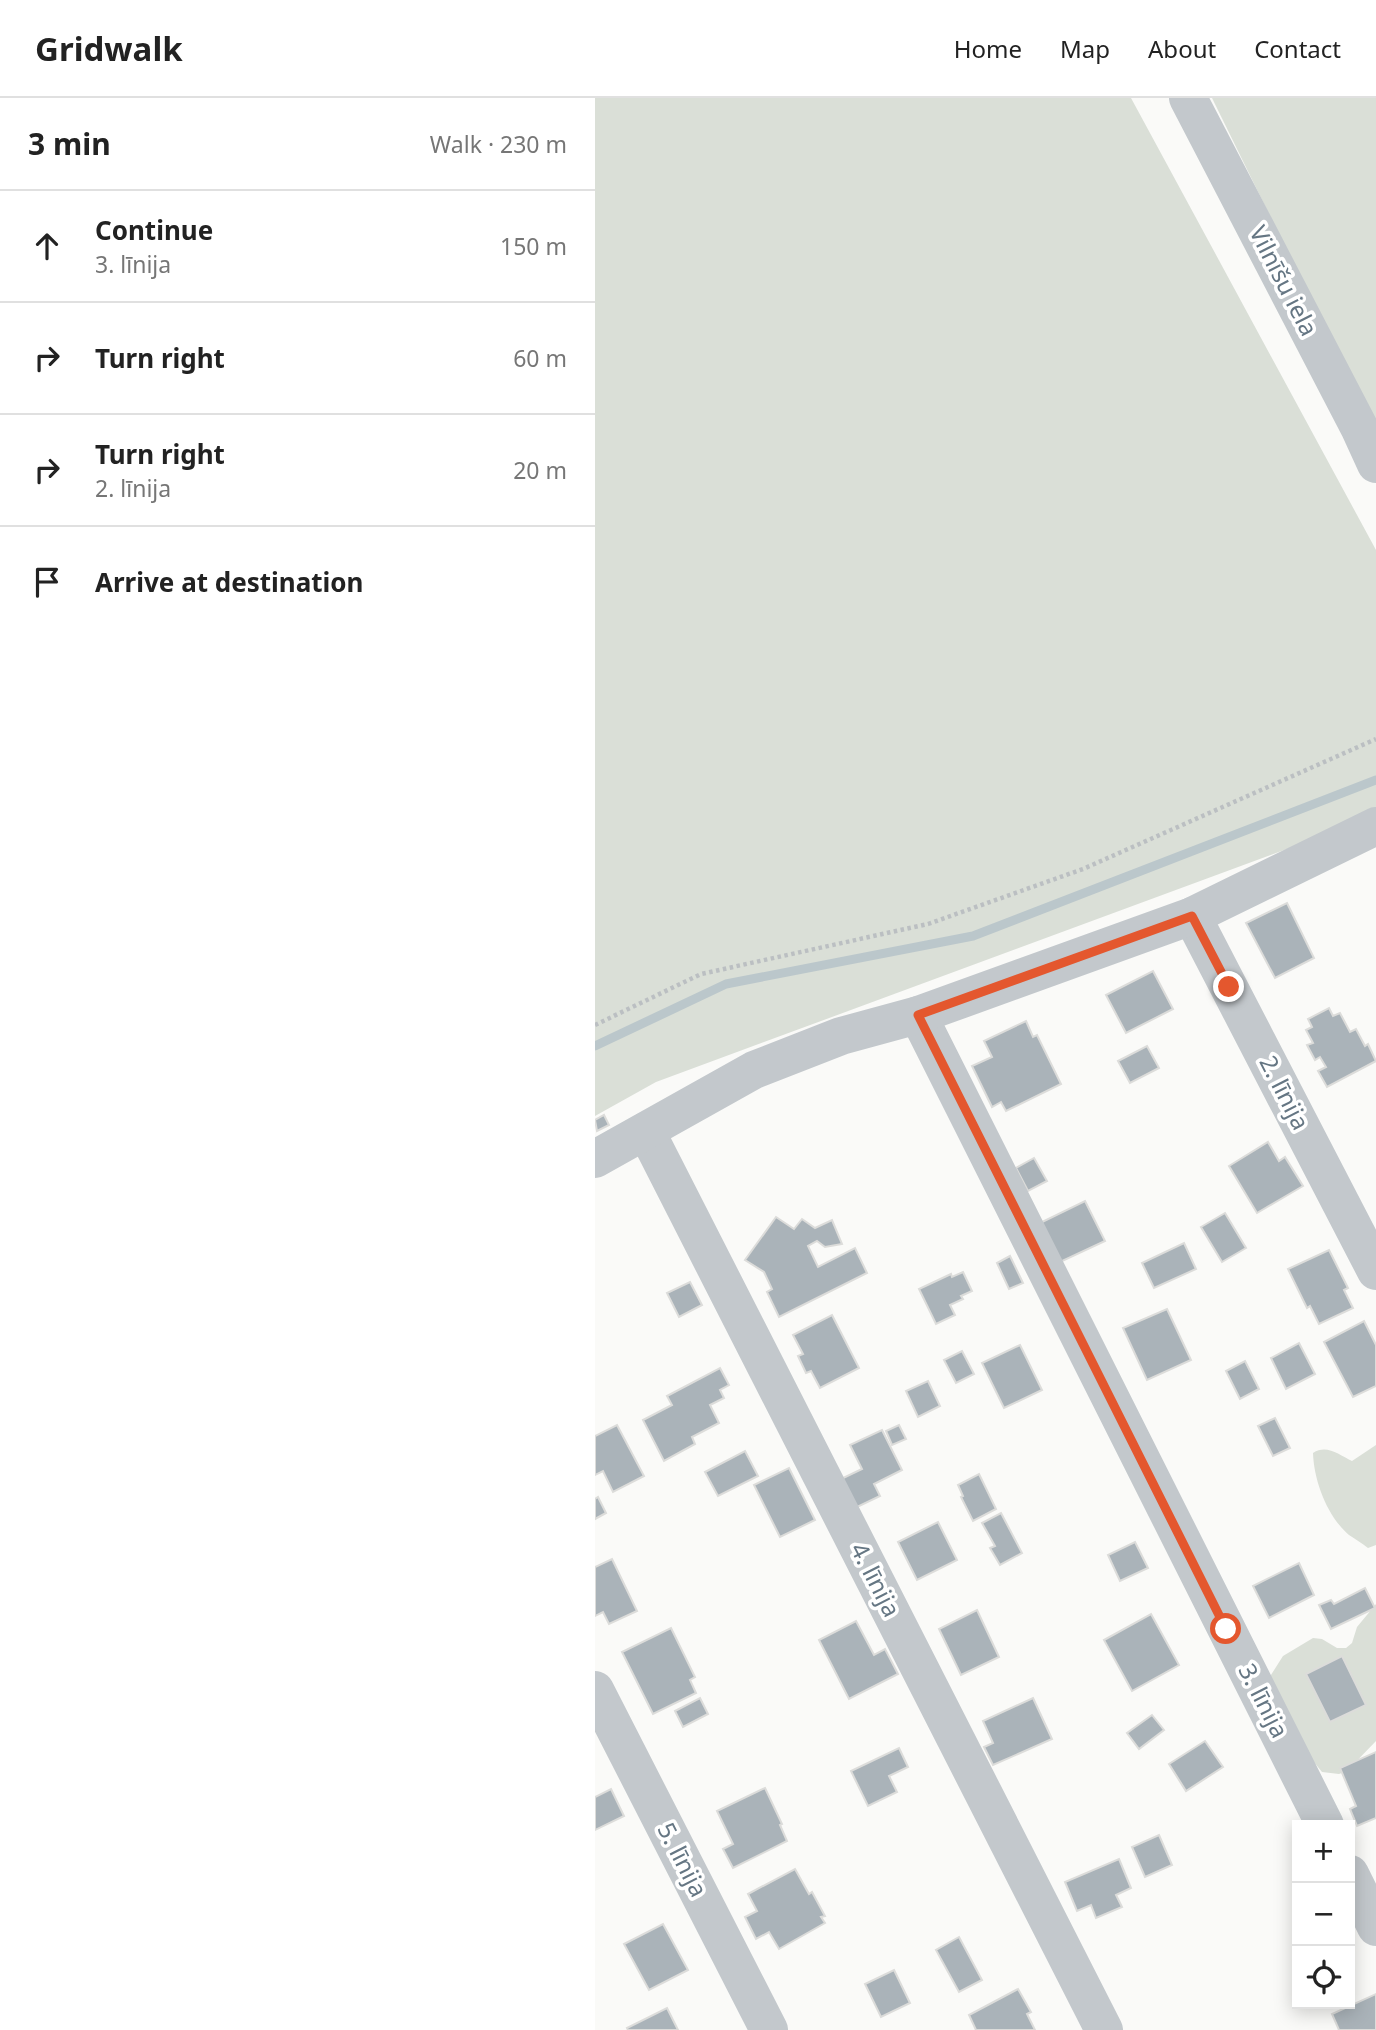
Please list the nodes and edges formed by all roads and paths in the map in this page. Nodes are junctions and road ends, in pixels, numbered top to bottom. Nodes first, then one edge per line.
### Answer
1 (1188, 98) edge
2 (1376, 464) edge
3 (1376, 739) edge
4 (1376, 826) edge
5 (1192, 916) junction
6 (918, 1015) junction
7 (595, 1025) edge
8 (646, 1131) junction
9 (595, 1159) edge
10 (1376, 1270) edge
11 (595, 1690) edge
12 (1322, 1820) edge
13 (1354, 1883) edge
14 (1376, 1927) edge
15 (769, 2030) edge
16 (1104, 2030) edge

1 - 2 street, Vilnīšu iela
3 - 7 path
4 - 5 street
5 - 6 street
5 - 10 street, 2. līnija
6 - 8 street
6 - 12 street, 3. līnija
8 - 9 street
8 - 16 street, 4. līnija
11 - 15 street, 5. līnija
13 - 14 street

